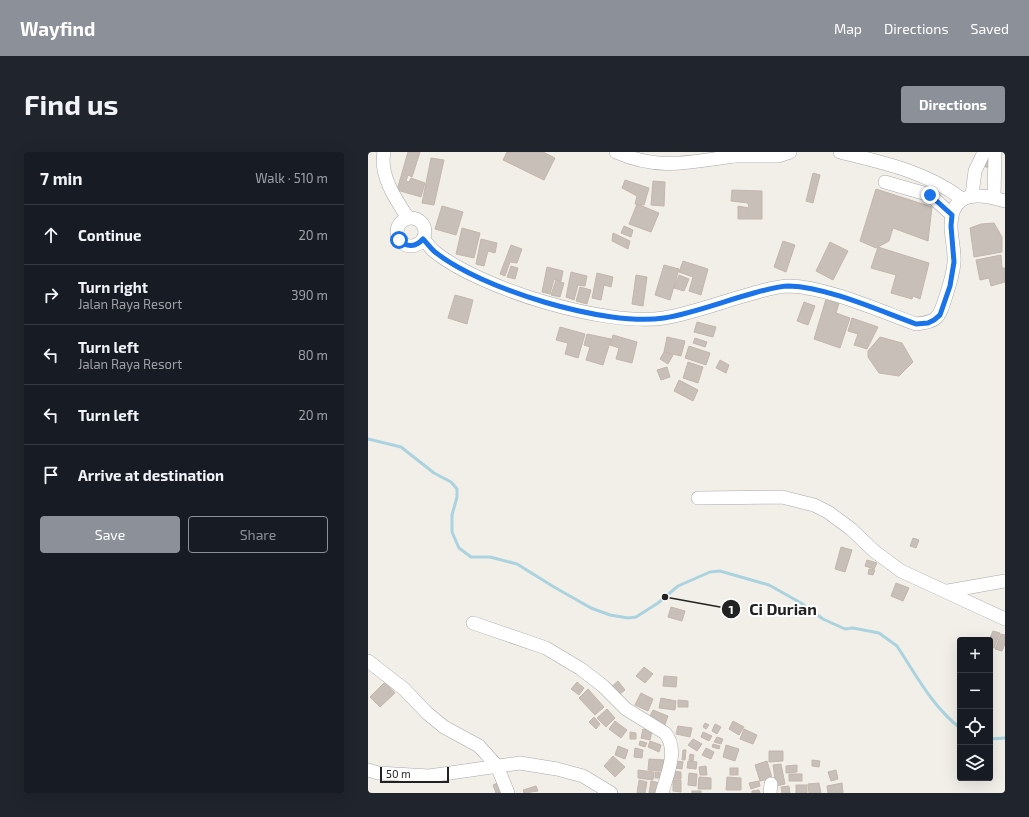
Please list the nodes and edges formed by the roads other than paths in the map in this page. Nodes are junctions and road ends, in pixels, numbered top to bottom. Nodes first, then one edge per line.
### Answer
1 (384, 152) edge
2 (616, 152) edge
3 (790, 152) edge
4 (840, 152) edge
5 (984, 152) edge
6 (995, 152) edge
7 (735, 154) edge
8 (885, 182) dead end
9 (967, 197) junction
10 (999, 199) edge
11 (952, 215) junction
12 (408, 218) junction
13 (423, 239) junction
14 (698, 498) dead end
15 (1005, 581) edge
16 (948, 591) junction
17 (1005, 619) edge
18 (472, 623) dead end
19 (368, 661) edge
20 (497, 766) junction
21 (368, 770) edge
22 (508, 793) edge
23 (611, 793) edge
24 (662, 793) edge

1 - 12 street
2 - 7 street
3 - 7 street
4 - 9 street
5 - 9 street
6 - 10 street
8 - 11 street
9 - 10 street
9 - 11 street
11 - 13 street
12 - 13 street
12 - 13 street
14 - 16 street
15 - 16 street
16 - 17 street
18 - 24 street
19 - 20 street
20 - 21 street
20 - 22 street
20 - 23 street

